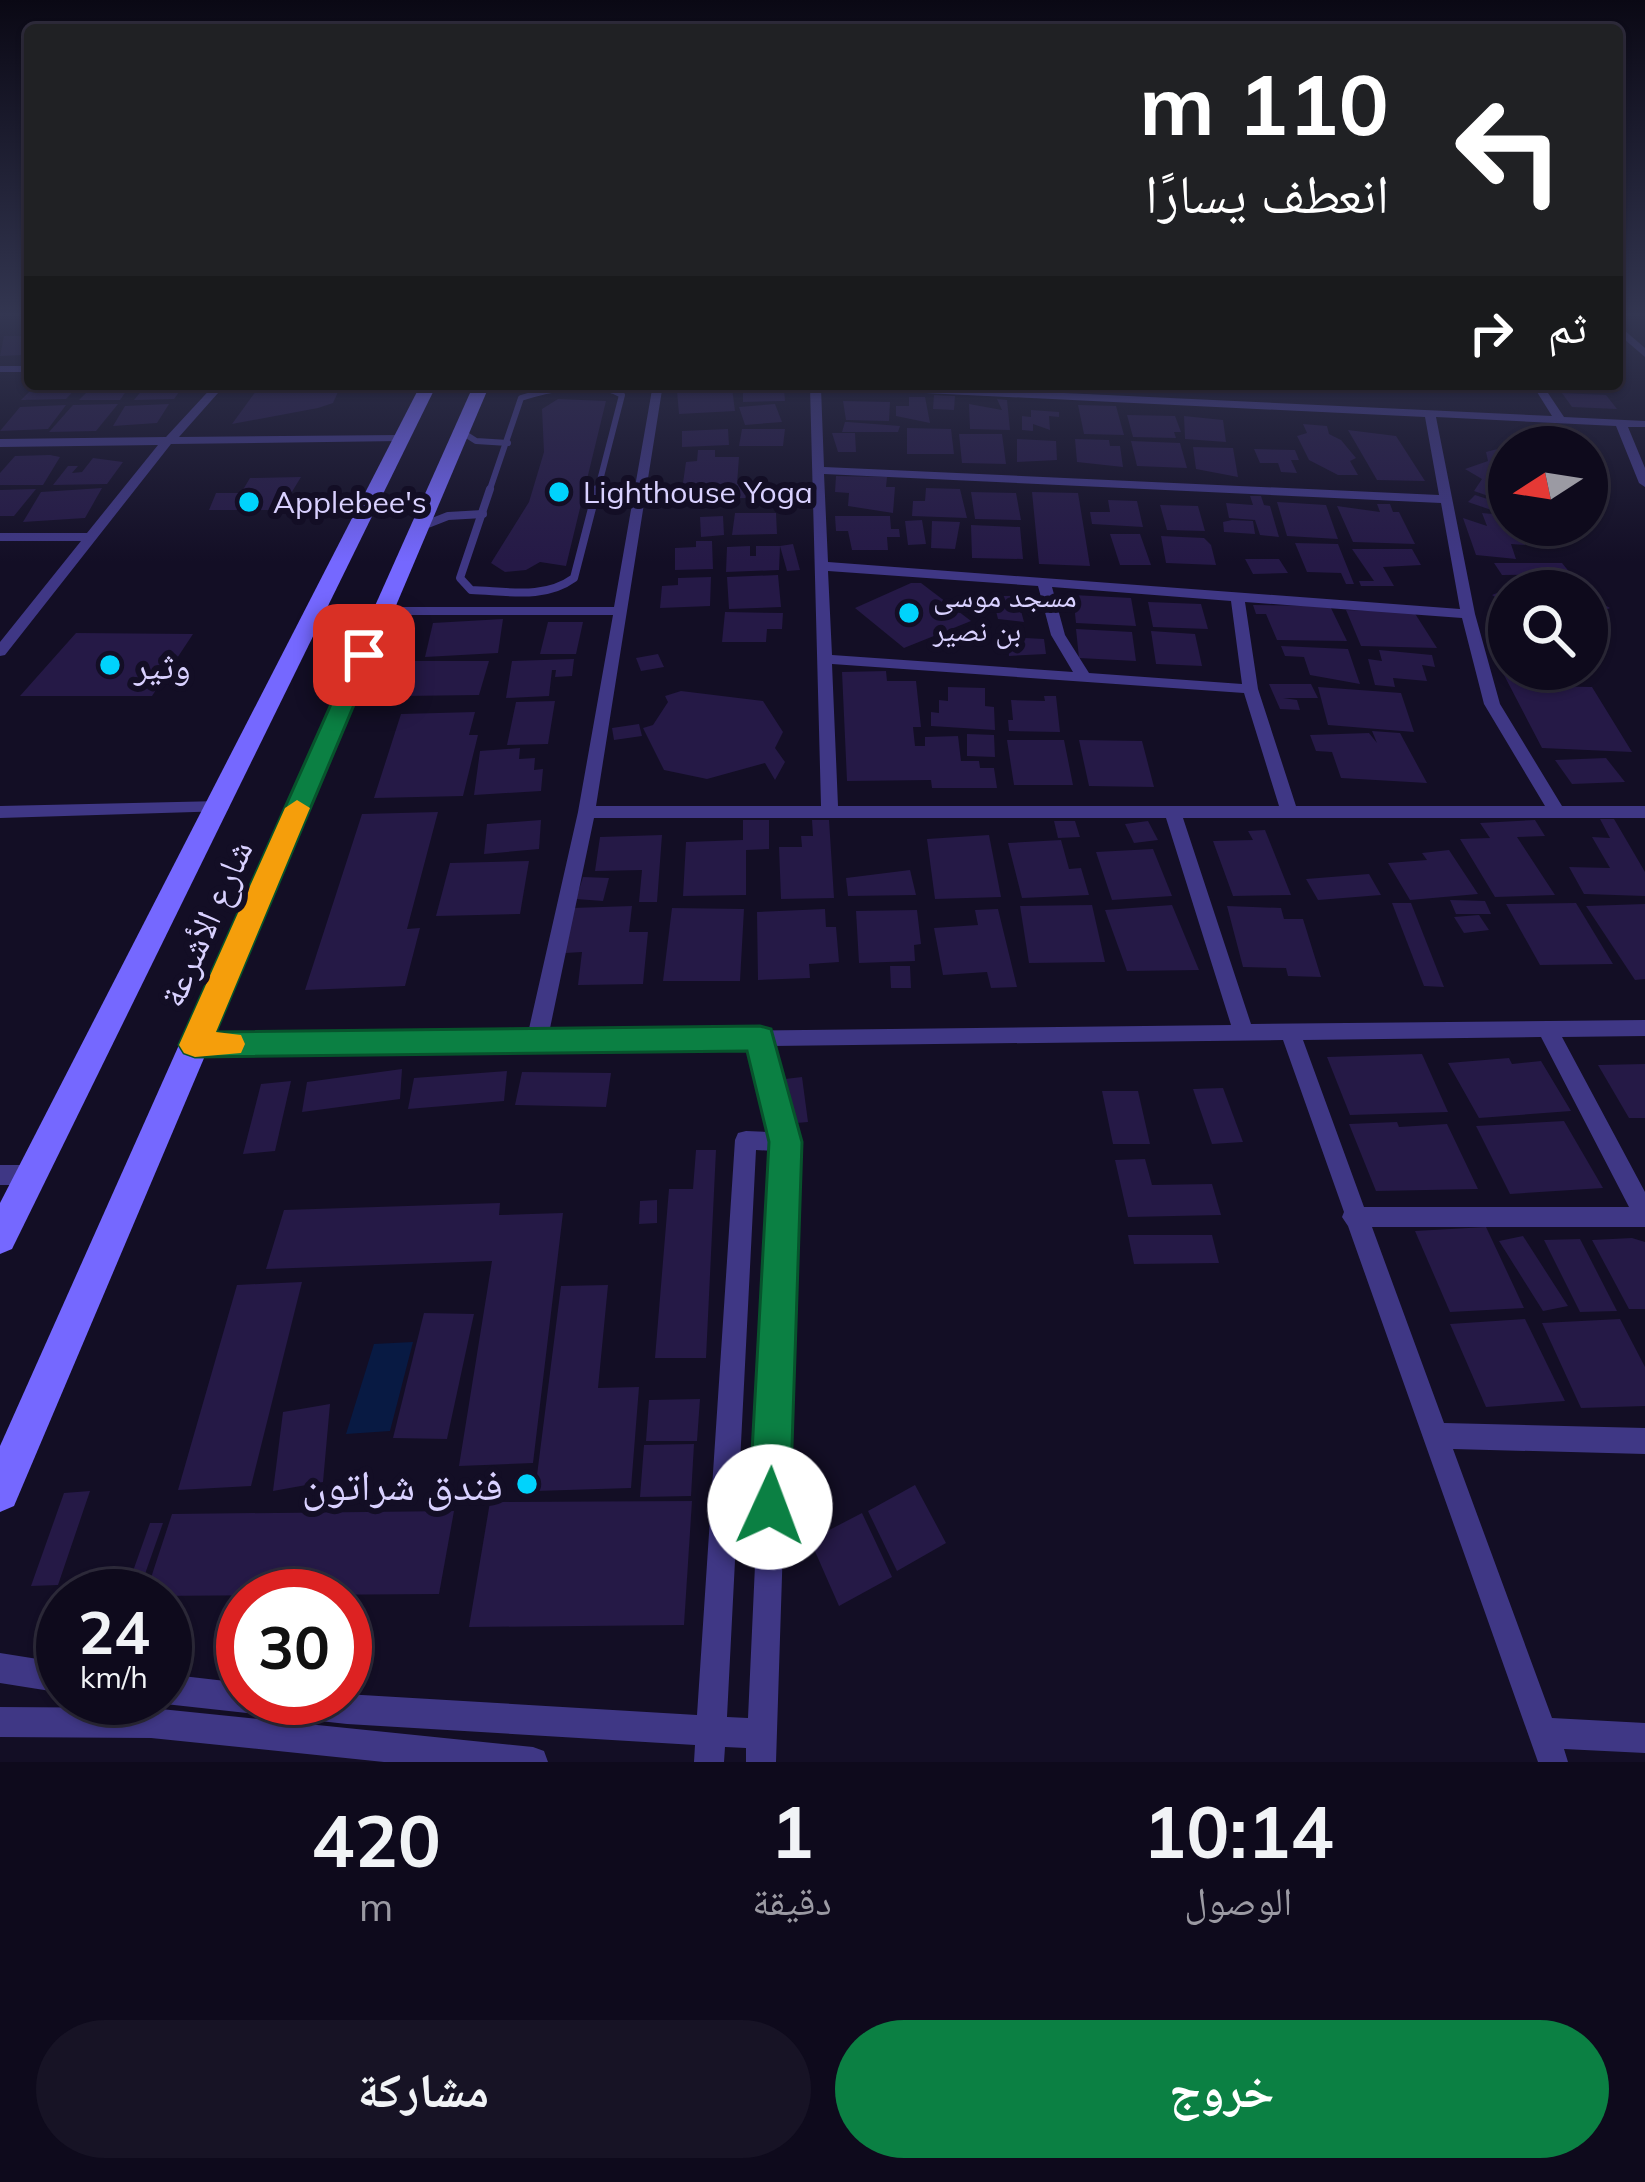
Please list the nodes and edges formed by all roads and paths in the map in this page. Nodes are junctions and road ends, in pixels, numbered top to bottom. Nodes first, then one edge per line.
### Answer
1 (209, 397) edge
2 (422, 397) edge
3 (476, 397) edge
4 (522, 397) edge
5 (621, 397) edge
6 (656, 397) edge
7 (813, 397) edge
8 (1127, 397) edge
9 (1545, 397) edge
10 (1430, 414) junction
11 (1560, 420) junction
12 (1621, 423) junction
13 (1645, 424) edge
14 (461, 432) junction
15 (401, 438) junction
16 (169, 440) junction
17 (0, 443) edge
18 (508, 443) junction
19 (818, 470) junction
20 (1645, 483) edge
21 (1447, 499) junction
22 (483, 514) junction
23 (420, 527) junction
24 (92, 536) junction
25 (0, 537) edge
26 (822, 566) junction
27 (1044, 582) junction
28 (1237, 597) junction
29 (383, 611) junction
30 (620, 611) junction
31 (1468, 614) junction
32 (0, 652) edge
33 (825, 659) junction
34 (1084, 677) junction
35 (1250, 689) junction
36 (220, 806) junction
37 (0, 812) edge
38 (587, 812) junction
39 (830, 812) junction
40 (1645, 812) edge
41 (1173, 813) junction
42 (1290, 813) junction
43 (1558, 814) junction
44 (1645, 1028) edge
45 (1547, 1029) junction
46 (1243, 1032) junction
47 (1290, 1032) junction
48 (760, 1038) junction
49 (537, 1040) junction
50 (195, 1045) junction
51 (784, 1142) junction
52 (0, 1175) edge
53 (32, 1175) junction
54 (1645, 1216) edge
55 (1353, 1217) junction
56 (0, 1238) edge
57 (1436, 1436) junction
58 (1645, 1441) edge
59 (0, 1492) edge
60 (0, 1668) edge
61 (36, 1674) edge
62 (372, 1712) edge
63 (0, 1723) edge
64 (1645, 1738) edge
65 (710, 1746) edge
66 (761, 1748) edge
67 (1548, 1748) edge
68 (533, 1762) edge

1 - 16 street
2 - 15 street, شارع الأشرعة
3 - 14 street, شارع الأشرعة
4 - 18 lane
5 - 22 lane
6 - 30 street
7 - 19 street
8 - 10 street
9 - 11 street
10 - 11 street
10 - 21 street
11 - 12 street
12 - 13 street
12 - 20 street
14 - 18 lane
14 - 23 street, شارع الأشرعة
15 - 16 street
15 - 36 street, شارع الأشرعة
16 - 17 street
16 - 24 street
18 - 22 lane
19 - 21 street
19 - 26 street
21 - 31 street
22 - 23 lane
23 - 29 street, شارع الأشرعة
24 - 25 street
24 - 32 street
26 - 27 street
26 - 33 street
27 - 28 street
27 - 34 street
28 - 31 street
28 - 35 street
29 - 30 street
29 - 50 street, شارع الأشرعة
30 - 38 street
31 - 43 street
33 - 34 street
33 - 39 street
34 - 35 street
35 - 42 street
36 - 37 street
36 - 53 street, شارع الأشرعة
38 - 39 street
38 - 49 street
39 - 41 street
40 - 43 street
41 - 42 street
41 - 46 street
42 - 43 street
44 - 45 street
45 - 47 street
45 - 54 street
46 - 47 street
46 - 48 street
47 - 55 street
48 - 49 street
48 - 51 street
49 - 50 street
50 - 59 street, شارع الأشرعة
51 - 65 street
51 - 66 street
52 - 53 street
53 - 56 street, شارع الأشرعة
54 - 55 street
55 - 57 street
57 - 58 street
57 - 67 street
60 - 61 street
62 - 65 street
63 - 68 street
64 - 67 street
65 - 66 street

